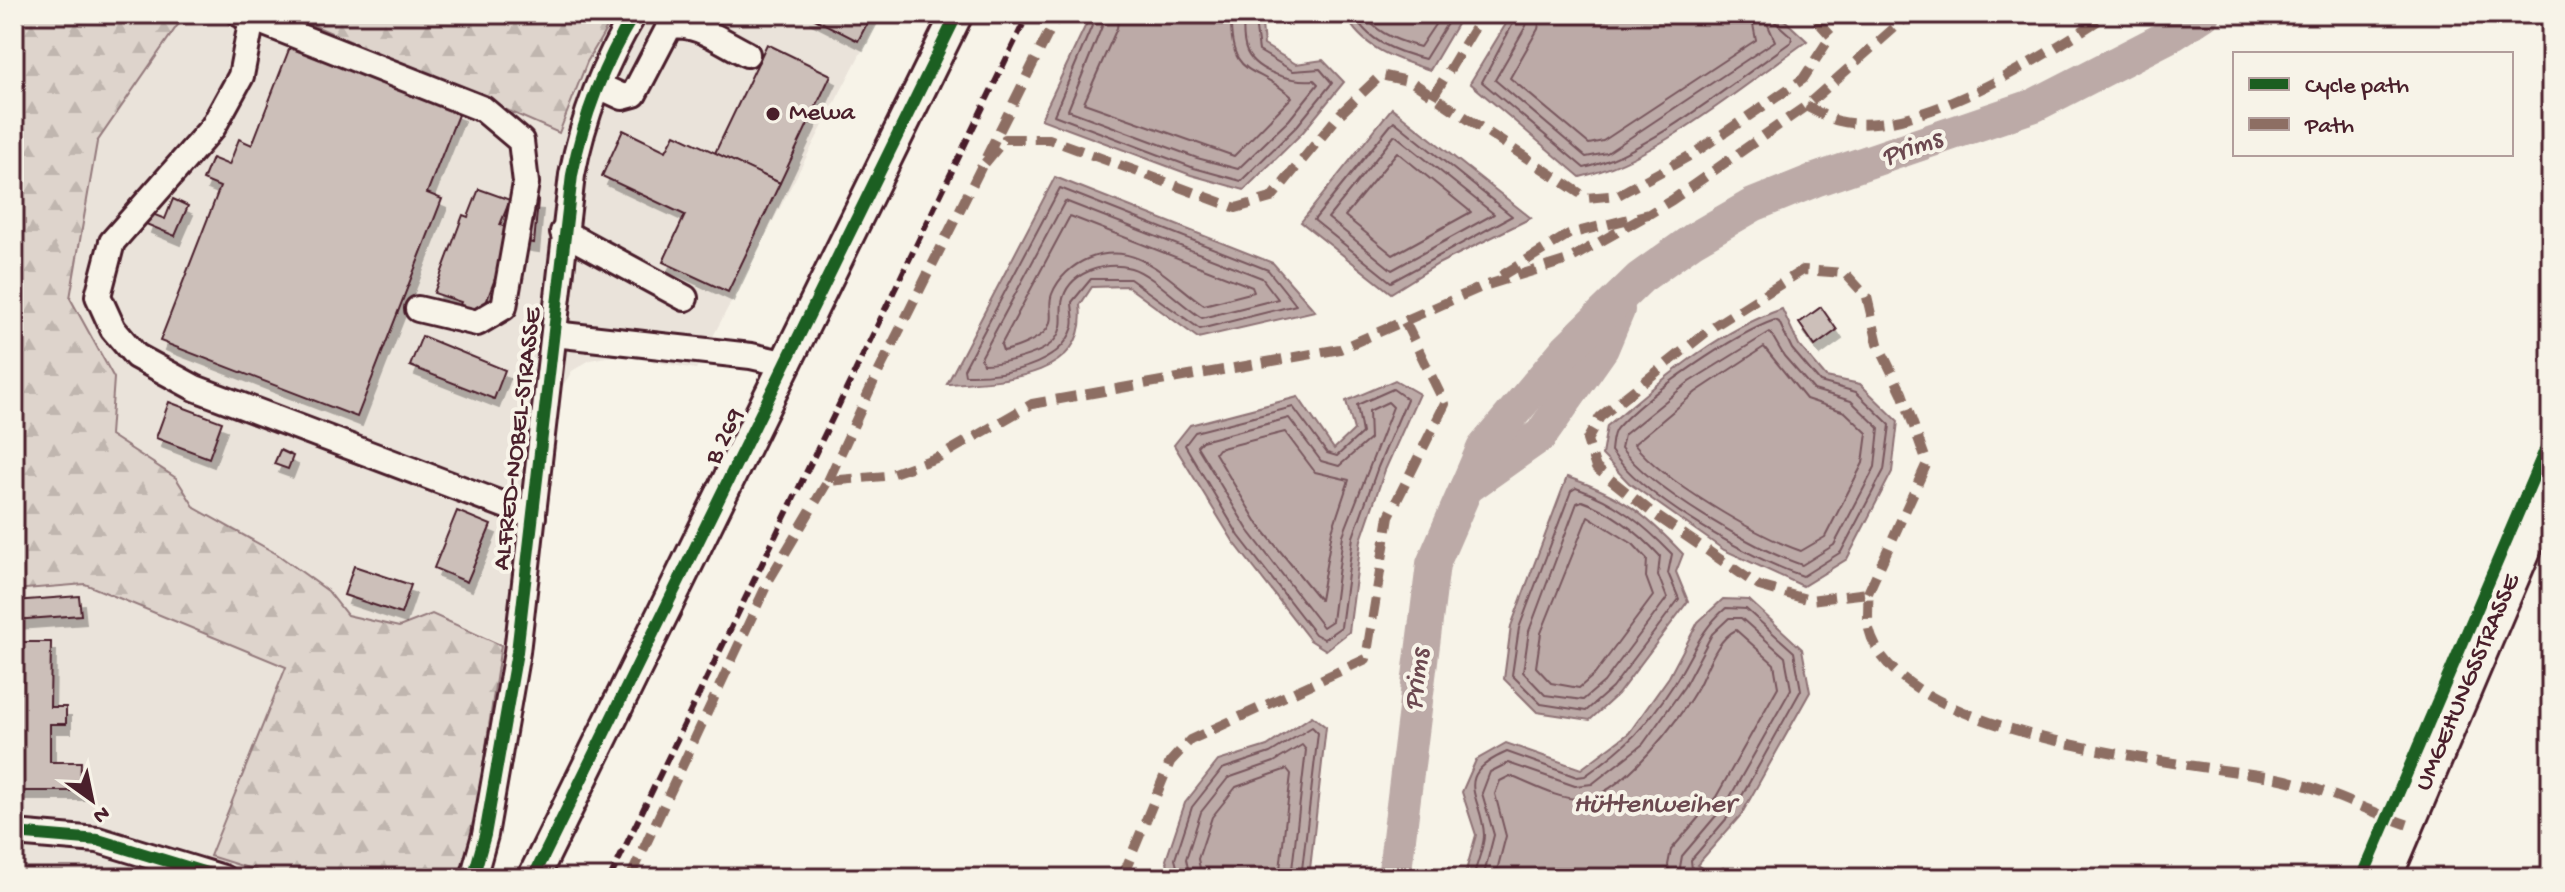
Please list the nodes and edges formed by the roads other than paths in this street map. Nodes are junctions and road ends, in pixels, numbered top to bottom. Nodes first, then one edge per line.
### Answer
1 (634, 14) edge
2 (957, 14) edge
3 (246, 16) edge
4 (747, 54) dead end
5 (599, 86) junction
6 (563, 232) junction
7 (685, 298) dead end
8 (418, 309) dead end
9 (554, 334) junction
10 (787, 364) junction
11 (2551, 489) edge
12 (533, 516) junction
13 (14, 833) edge
14 (223, 878) edge
15 (473, 878) edge
16 (533, 878) edge
17 (2386, 878) edge

1 - 5 street, ALFRED-NOBEL-STRASSE
2 - 10 main road, B 269 / B 269
3 - 8 street
3 - 12 street
4 - 5 street
5 - 6 street, ALFRED-NOBEL-STRASSE
6 - 7 street
6 - 9 street, ALFRED-NOBEL-STRASSE
9 - 10 street, ALFRED-NOBEL-STRASSE
9 - 12 street, ALFRED-NOBEL-STRASSE
10 - 16 main road, B 269 / B 269
11 - 17 main road, UMGEHUNGSSTRASSE
12 - 15 street, ALFRED-NOBEL-STRASSE
13 - 14 street

